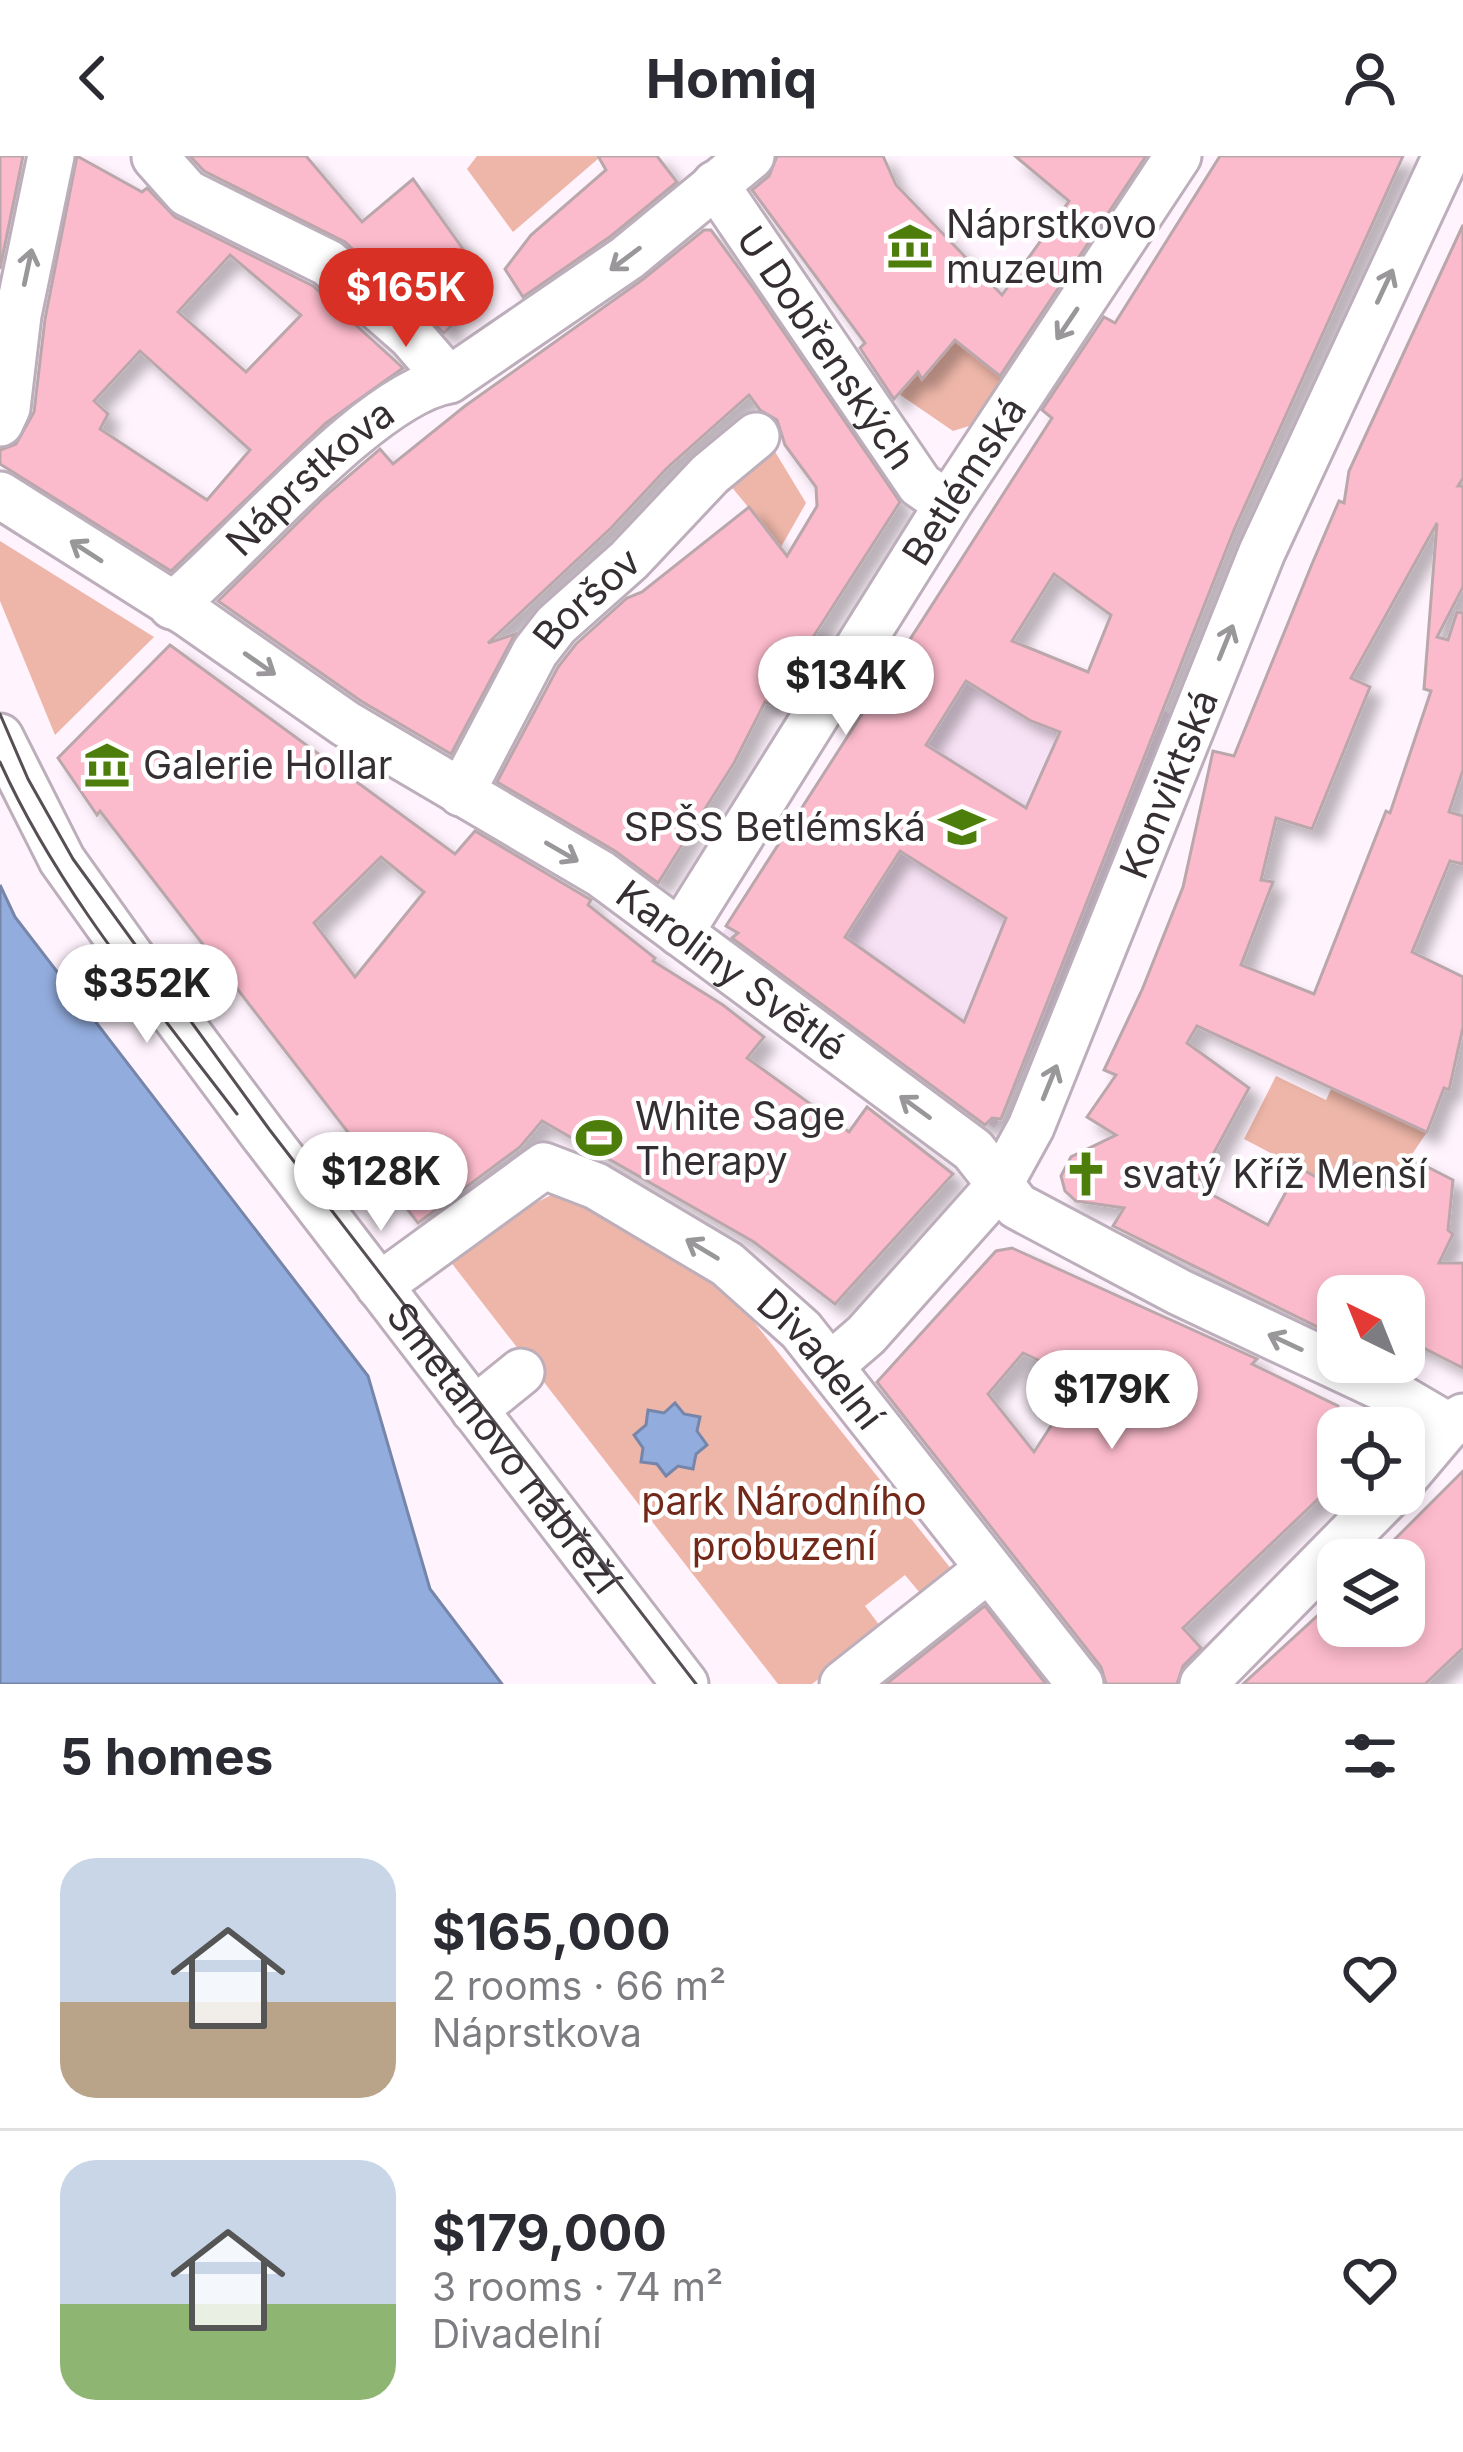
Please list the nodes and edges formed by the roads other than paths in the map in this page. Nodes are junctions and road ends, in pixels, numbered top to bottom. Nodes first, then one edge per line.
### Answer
1 (51, 156) edge
2 (116, 156) edge
3 (155, 156) edge
4 (751, 156) edge
5 (1178, 156) edge
6 (1446, 156) edge
7 (715, 184) junction
8 (449, 380) junction
9 (0, 423) edge
10 (756, 436) dead end
11 (0, 495) edge
12 (948, 504) junction
13 (172, 606) junction
14 (0, 737) edge
15 (460, 794) junction
16 (680, 933) junction
17 (998, 1187) junction
18 (379, 1286) junction
19 (830, 1366) junction
20 (521, 1372) dead end
21 (474, 1410) junction
22 (1455, 1421) edge
23 (1425, 1455) edge
24 (1369, 1515) edge
25 (987, 1570) junction
26 (685, 1684) edge
27 (843, 1684) edge
28 (1080, 1684) edge
29 (1203, 1684) edge

9 -> 1 street
2 - 3 street
3 - 8 street
4 - 7 street, Náprstkova
5 -> 12 street, Betlémská
17 -> 6 street, Konviktská
7 -> 8 street, Náprstkova
7 - 12 street, U Dobřenských
8 - 13 street, Náprstkova
10 - 15 street, Boršov
13 -> 11 street, Karoliny Světlé
12 - 16 street, Betlémská
13 -> 15 street, Karoliny Světlé
14 - 18 street, Smetanovo nábřeží
15 -> 16 street, Karoliny Světlé
17 -> 16 street, Karoliny Světlé
17 - 19 street, Konviktská
22 -> 17 street, Karoliny Světlé
19 -> 18 street, Divadelní
18 - 21 street, Smetanovo nábřeží
19 - 25 street, Divadelní
20 - 21 street
21 - 26 street, Smetanovo nábřeží
22 - 23 street
24 - 29 street
25 - 27 street
25 - 28 street, Divadelní

